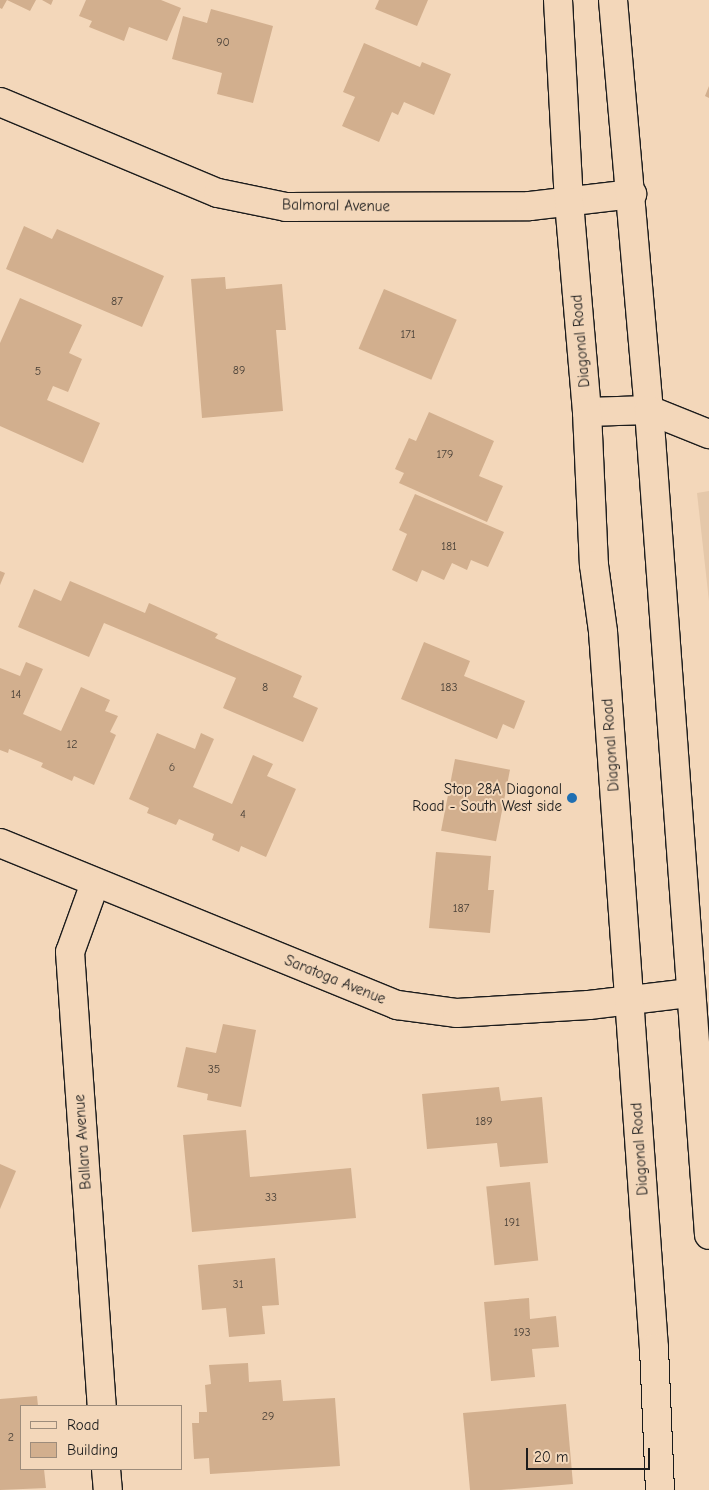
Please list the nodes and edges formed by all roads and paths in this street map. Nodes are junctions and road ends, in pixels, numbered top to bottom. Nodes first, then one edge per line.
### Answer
1 (558, 0) edge
2 (613, 0) edge
3 (2, 109) edge
4 (632, 194) junction
5 (570, 202) junction
6 (649, 410) junction
7 (587, 412) junction
8 (709, 434) edge
9 (0, 843) edge
10 (95, 883) junction
11 (690, 992) junction
12 (630, 1001) junction
13 (709, 1235) edge
14 (102, 1405) edge
15 (106, 1470) edge
16 (108, 1490) edge
17 (660, 1490) edge

1 - 5 main road, Diagonal Road
2 - 4 main road
3 - 5 main road, Balmoral Avenue
4 - 5 main road, Balmoral Avenue
4 - 6 main road
5 - 7 main road, Diagonal Road
6 - 7 main road
6 - 8 main road
6 - 11 main road
7 - 12 main road, Diagonal Road
9 - 10 main road, Saratoga Avenue
10 - 12 main road, Saratoga Avenue
10 - 14 main road, Ballara Avenue
11 - 12 main road, Saratoga Avenue
11 - 13 main road
12 - 17 main road, Diagonal Road
15 - 16 main road

